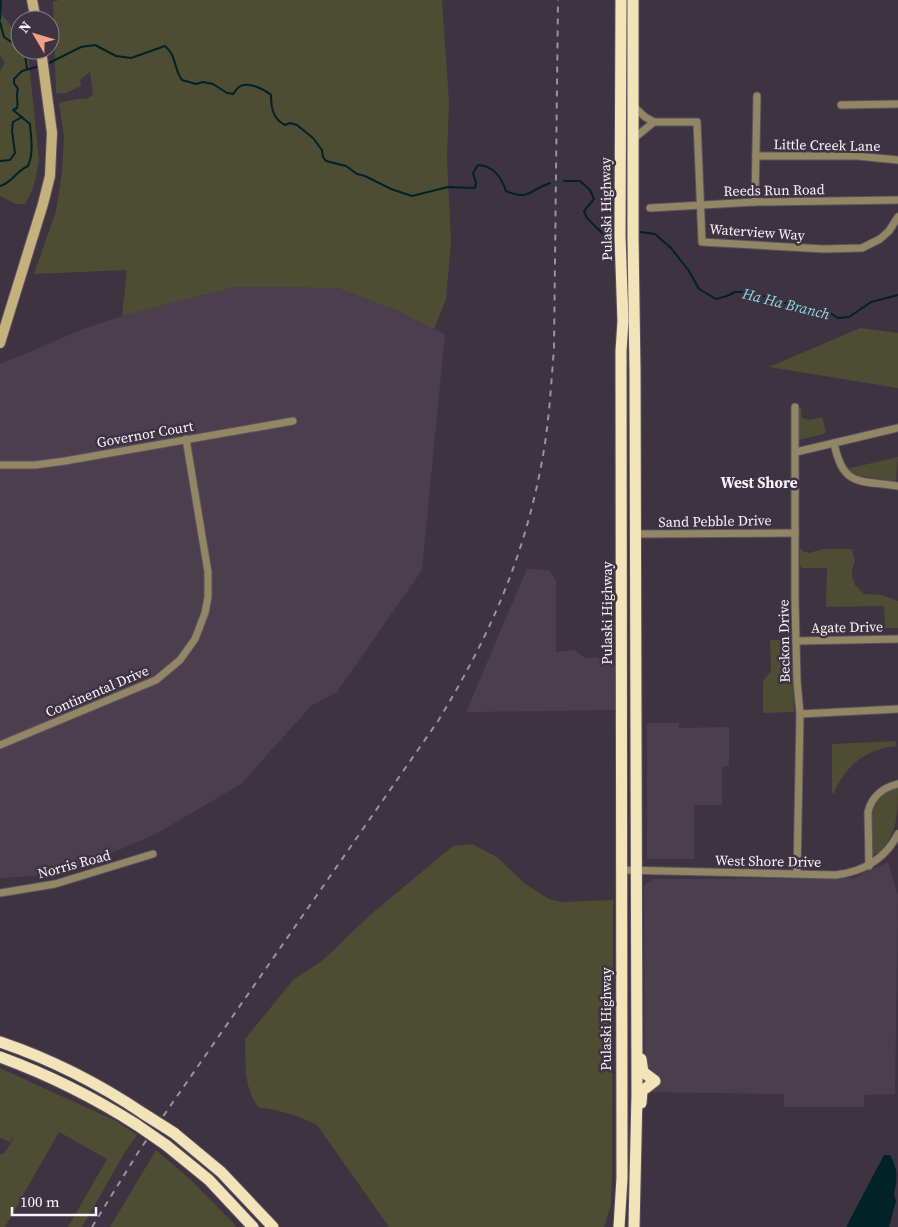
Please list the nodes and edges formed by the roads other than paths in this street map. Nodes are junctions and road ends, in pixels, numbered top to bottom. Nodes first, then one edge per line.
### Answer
1 (620, 0) edge
2 (633, 0) edge
3 (42, 60) edge
4 (757, 96) dead end
5 (898, 104) edge
6 (632, 105) junction
7 (841, 105) dead end
8 (654, 122) junction
9 (633, 139) junction
10 (756, 156) junction
11 (898, 160) edge
12 (898, 200) edge
13 (755, 202) junction
14 (701, 206) junction
15 (650, 208) dead end
16 (898, 217) edge
17 (0, 343) edge
18 (795, 407) dead end
19 (293, 420) dead end
20 (898, 428) edge
21 (186, 439) junction
22 (834, 443) junction
23 (796, 452) junction
24 (0, 465) edge
25 (898, 486) edge
26 (795, 533) junction
27 (636, 534) junction
28 (898, 639) edge
29 (796, 641) junction
30 (898, 709) edge
31 (800, 714) junction
32 (0, 744) edge
33 (898, 784) edge
34 (897, 837) edge
35 (153, 854) dead end
36 (869, 866) junction
37 (621, 870) junction
38 (636, 870) junction
39 (798, 873) junction
40 (0, 893) edge
41 (636, 1030) junction
42 (0, 1042) edge
43 (0, 1057) edge
44 (636, 1154) junction
45 (620, 1209) junction
46 (253, 1227) edge
47 (273, 1227) edge
48 (614, 1227) edge
49 (619, 1227) edge
50 (634, 1227) edge

1 - 37 highway, Pulaski Highway
2 - 6 highway, Pulaski Highway
3 - 17 main road
4 - 10 street
5 - 7 street
6 - 8 street
6 - 9 highway, Pulaski Highway
8 - 9 street
8 - 14 street, Waterview Way
9 - 27 highway, Pulaski Highway
10 - 11 street, Little Creek Lane
10 - 13 street
12 - 13 street, Reeds Run Road
13 - 14 street, Reeds Run Road
14 - 15 street, Reeds Run Road
14 - 16 street, Waterview Way
18 - 23 street, Beckon Drive
19 - 21 street, Governor Court
20 - 22 street
21 - 24 street, Governor Court
21 - 32 street, Continental Drive
22 - 23 street
22 - 25 street
23 - 26 street, Beckon Drive
26 - 27 street, Sand Pebble Drive
26 - 29 street, Beckon Drive
27 - 38 highway, Pulaski Highway
28 - 29 street, Agate Drive
29 - 31 street, Beckon Drive
30 - 31 street
31 - 39 street, Beckon Drive
33 - 36 street
34 - 36 street, West Shore Drive
35 - 40 street, Norris Road
36 - 39 street, West Shore Drive
37 - 38 street, West Shore Drive
37 - 45 highway, Pulaski Highway
38 - 39 street, West Shore Drive
38 - 41 highway, Pulaski Highway
41 - 44 highway, Pulaski Highway
41 - 44 highway
42 - 47 highway, bridge
43 - 46 highway, bridge
44 - 50 highway, Pulaski Highway
45 - 48 highway
45 - 49 highway, Pulaski Highway

